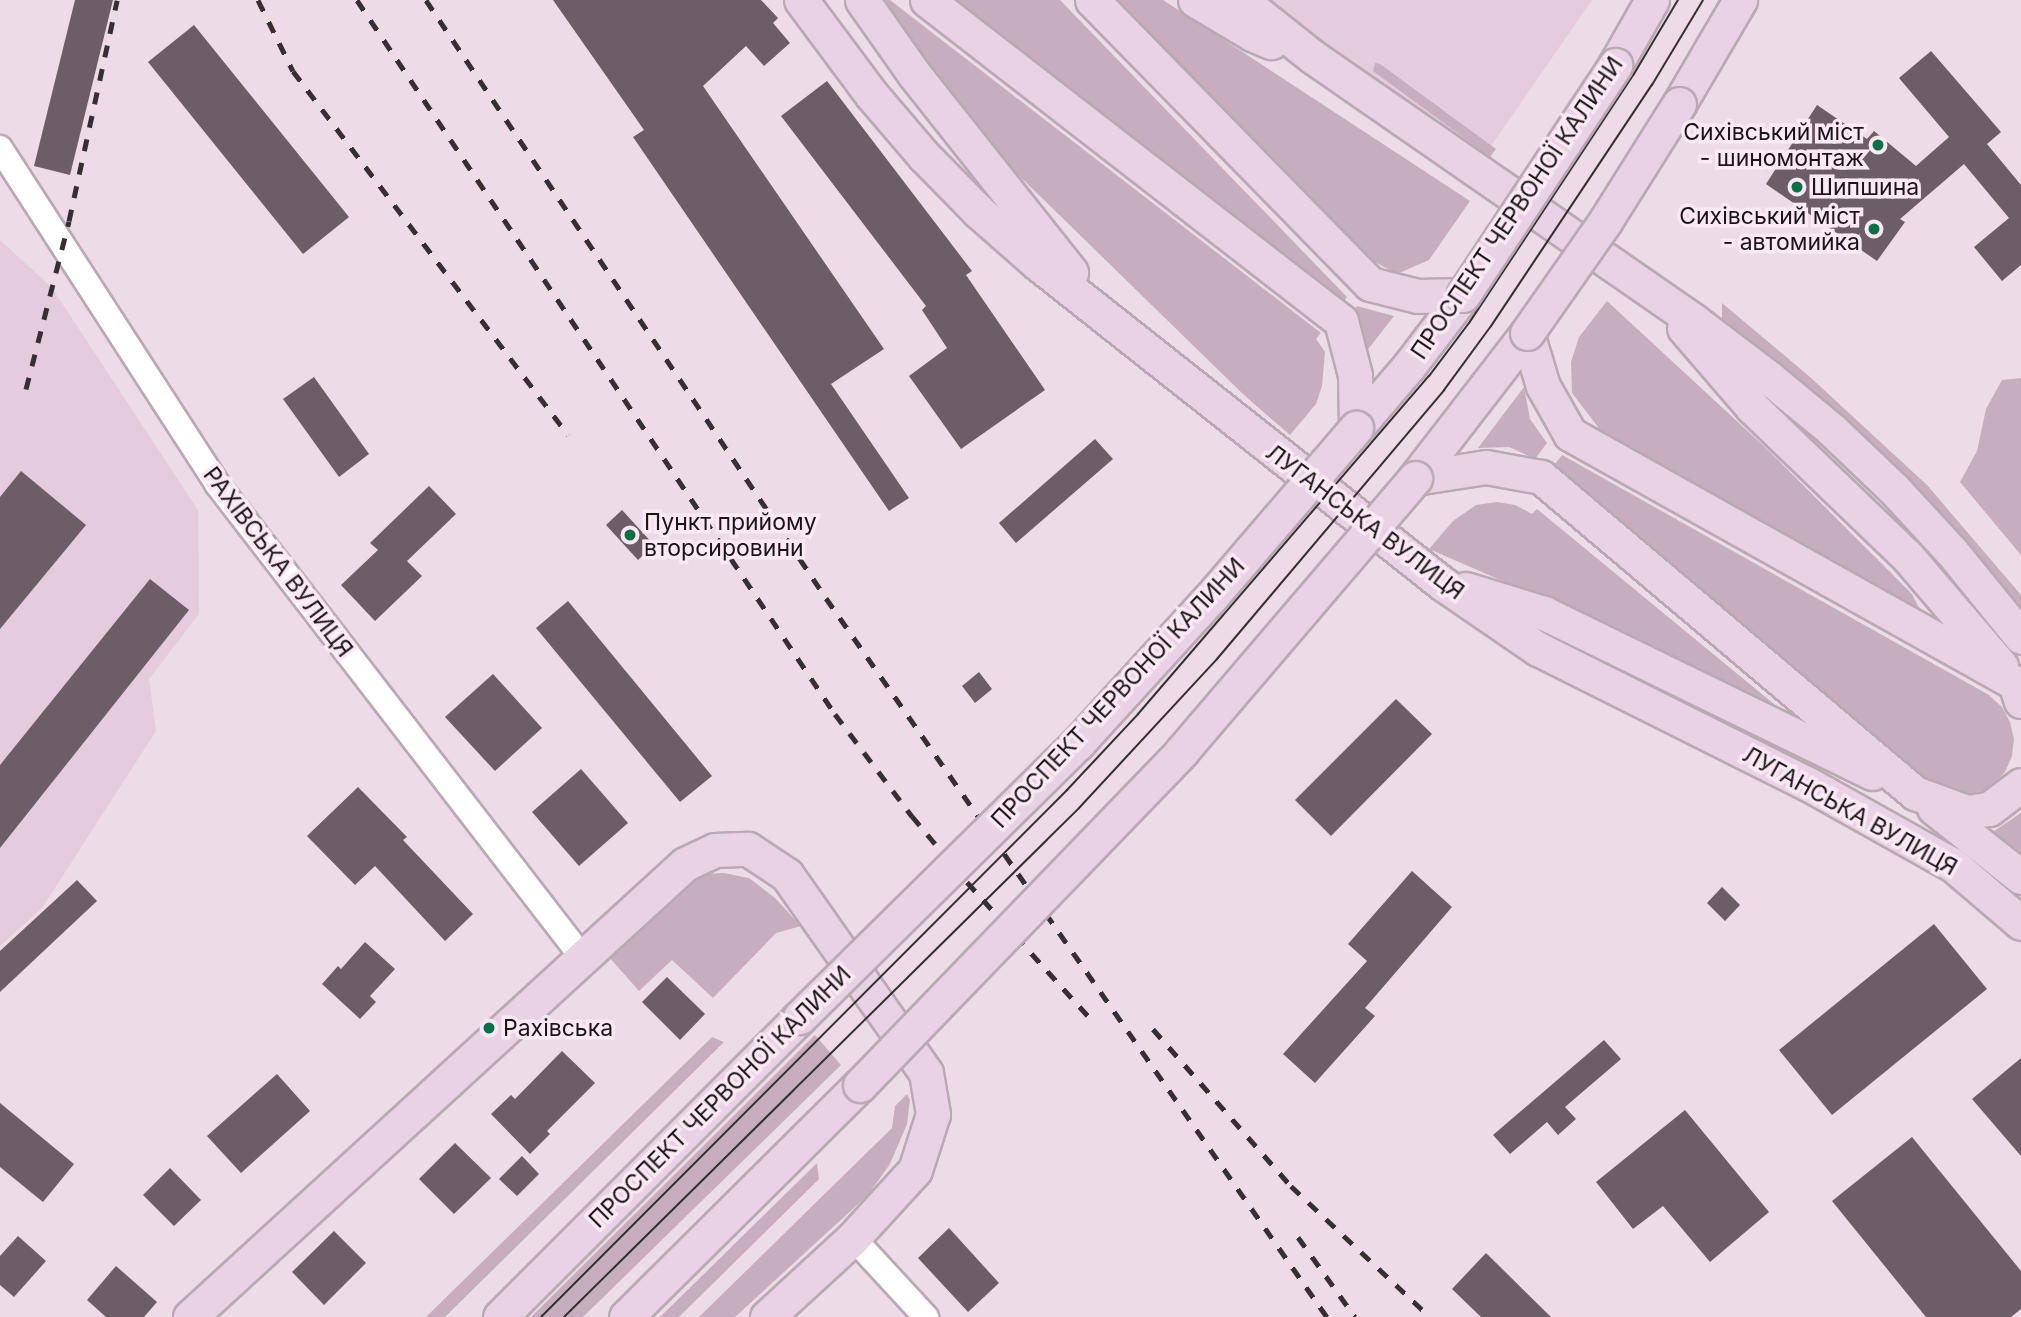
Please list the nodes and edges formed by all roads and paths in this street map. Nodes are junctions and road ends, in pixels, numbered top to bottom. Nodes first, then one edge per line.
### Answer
1 (801, 0) edge
2 (862, 0) edge
3 (927, 0) edge
4 (1092, 0) edge
5 (1195, 0) edge
6 (1241, 0) edge
7 (1652, 0) edge
8 (1741, 0) edge
9 (1313, 57) junction
10 (0, 148) edge
11 (1463, 295) junction
12 (1661, 299) junction
13 (1108, 317) junction
14 (1527, 333) junction
15 (1356, 428) junction
16 (1415, 478) junction
17 (1443, 584) junction
18 (2021, 638) edge
19 (2019, 692) edge
20 (2021, 785) edge
21 (1915, 793) junction
22 (2021, 877) edge
23 (2021, 923) edge
24 (582, 957) junction
25 (853, 1238) junction
26 (190, 1317) edge
27 (500, 1317) edge
28 (626, 1317) edge
29 (767, 1317) edge
30 (926, 1317) edge

1 - 13 main road, ЛУГАНСЬКА ВУЛИЦЯ
2 - 13 main road
3 - 15 main road
4 - 11 main road
5 - 9 main road
6 - 9 main road
7 - 11 main road, ПРОСПЕКТ ЧЕРВОНОЇ КАЛИНИ, bridge
8 - 14 main road, bridge
9 - 12 main road
10 - 24 street, РАХІВСЬКА ВУЛИЦЯ
11 - 15 main road, ПРОСПЕКТ ЧЕРВОНОЇ КАЛИНИ
12 - 18 main road
12 - 19 main road
13 - 17 main road, ЛУГАНСЬКА ВУЛИЦЯ
14 - 16 main road
14 - 19 main road
15 - 27 main road, ПРОСПЕКТ ЧЕРВОНОЇ КАЛИНИ, bridge
16 - 21 main road
16 - 28 main road, bridge
17 - 21 main road
17 - 23 main road, ЛУГАНСЬКА ВУЛИЦЯ
20 - 21 main road
21 - 22 main road
24 - 25 main road
24 - 26 main road
25 - 29 main road
25 - 30 street

